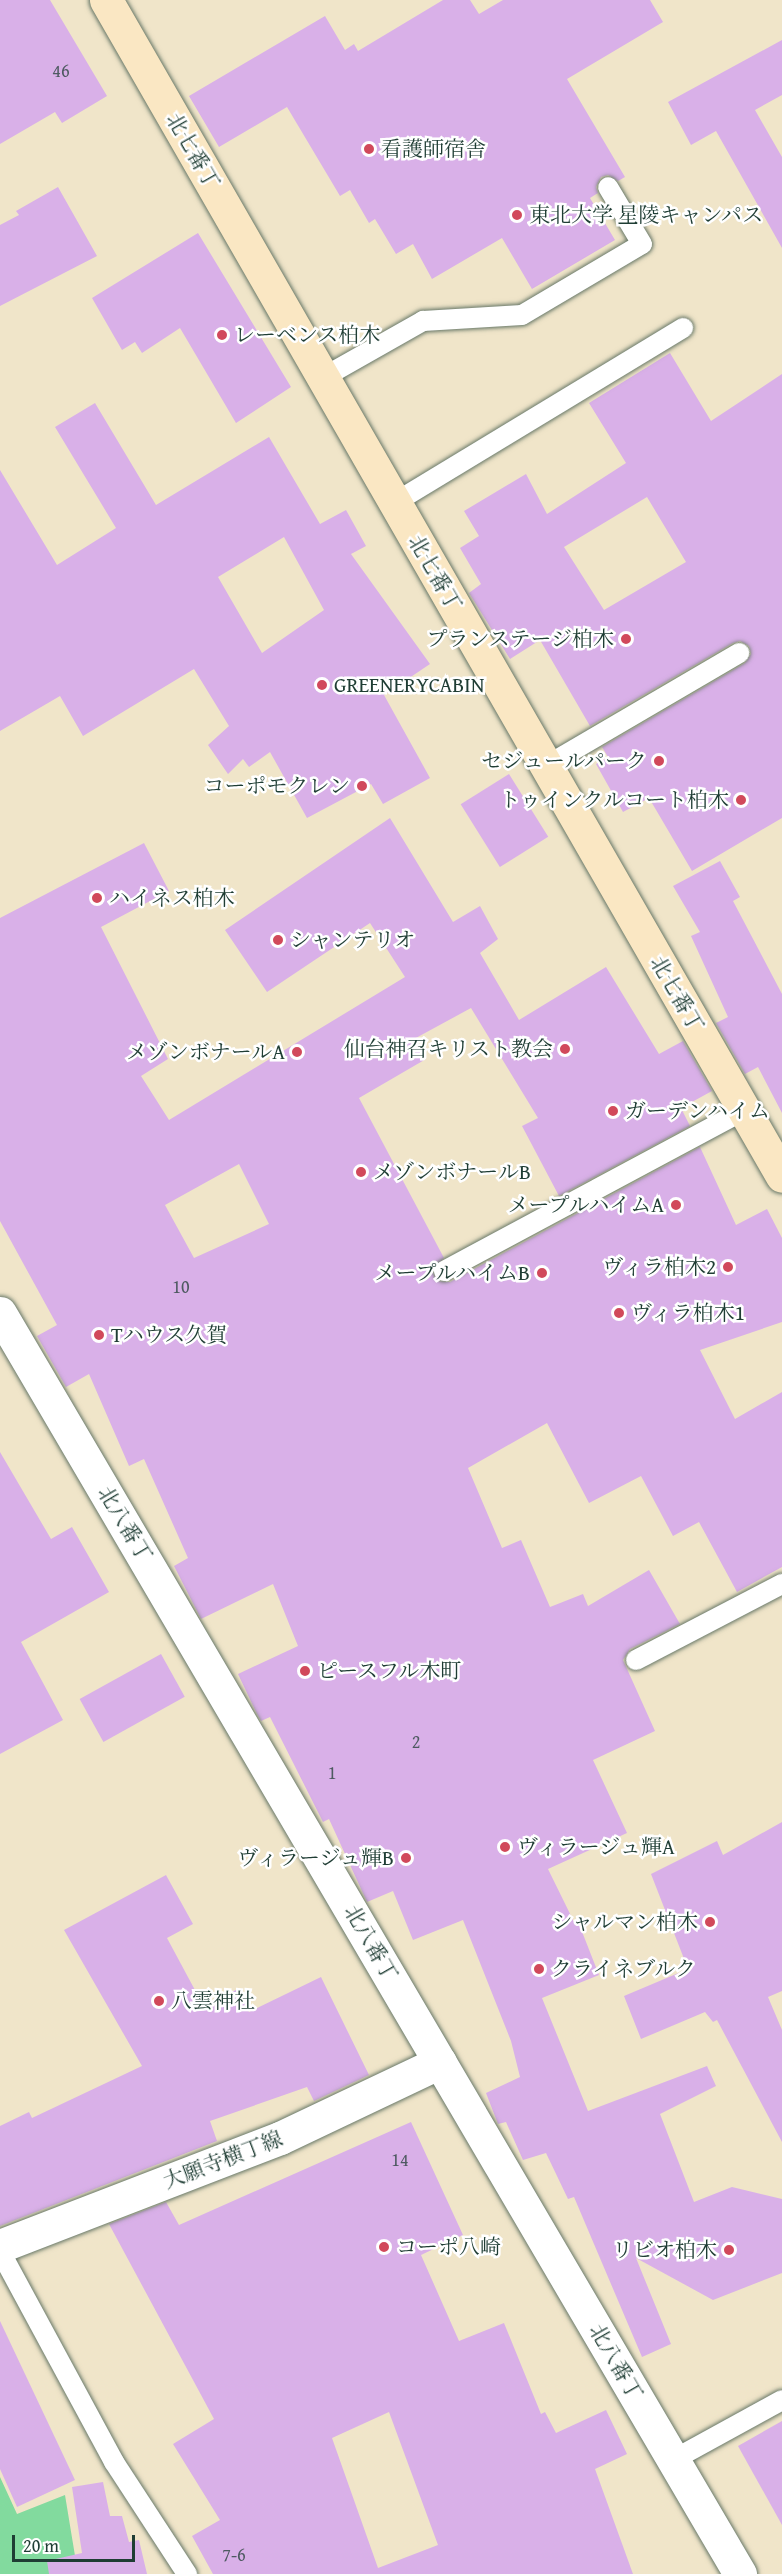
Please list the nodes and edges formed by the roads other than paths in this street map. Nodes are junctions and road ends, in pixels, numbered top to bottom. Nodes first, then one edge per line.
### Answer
1 (106, 0) edge
2 (608, 187) dead end
3 (683, 328) dead end
4 (324, 377) junction
5 (394, 503) junction
6 (739, 653) dead end
7 (546, 766) junction
8 (744, 1110) junction
9 (782, 1176) edge
10 (444, 1271) dead end
11 (0, 1313) edge
12 (782, 1584) edge
13 (636, 1660) dead end
14 (440, 2062) junction
15 (0, 2246) edge
16 (0, 2251) edge
17 (782, 2400) edge
18 (674, 2460) junction
19 (187, 2574) edge
20 (740, 2574) edge

1 - 4 street, 北七番丁
2 - 4 lane
3 - 5 lane
4 - 5 street, 北七番丁
5 - 7 street, 北七番丁
6 - 7 lane
7 - 8 street, 北七番丁
8 - 9 street, 北七番丁
8 - 10 lane
11 - 14 street, 北八番丁
12 - 13 lane
14 - 15 street, 大願寺横丁線
14 - 18 street, 北八番丁
16 - 19 lane
17 - 18 lane
18 - 20 street, 北八番丁

